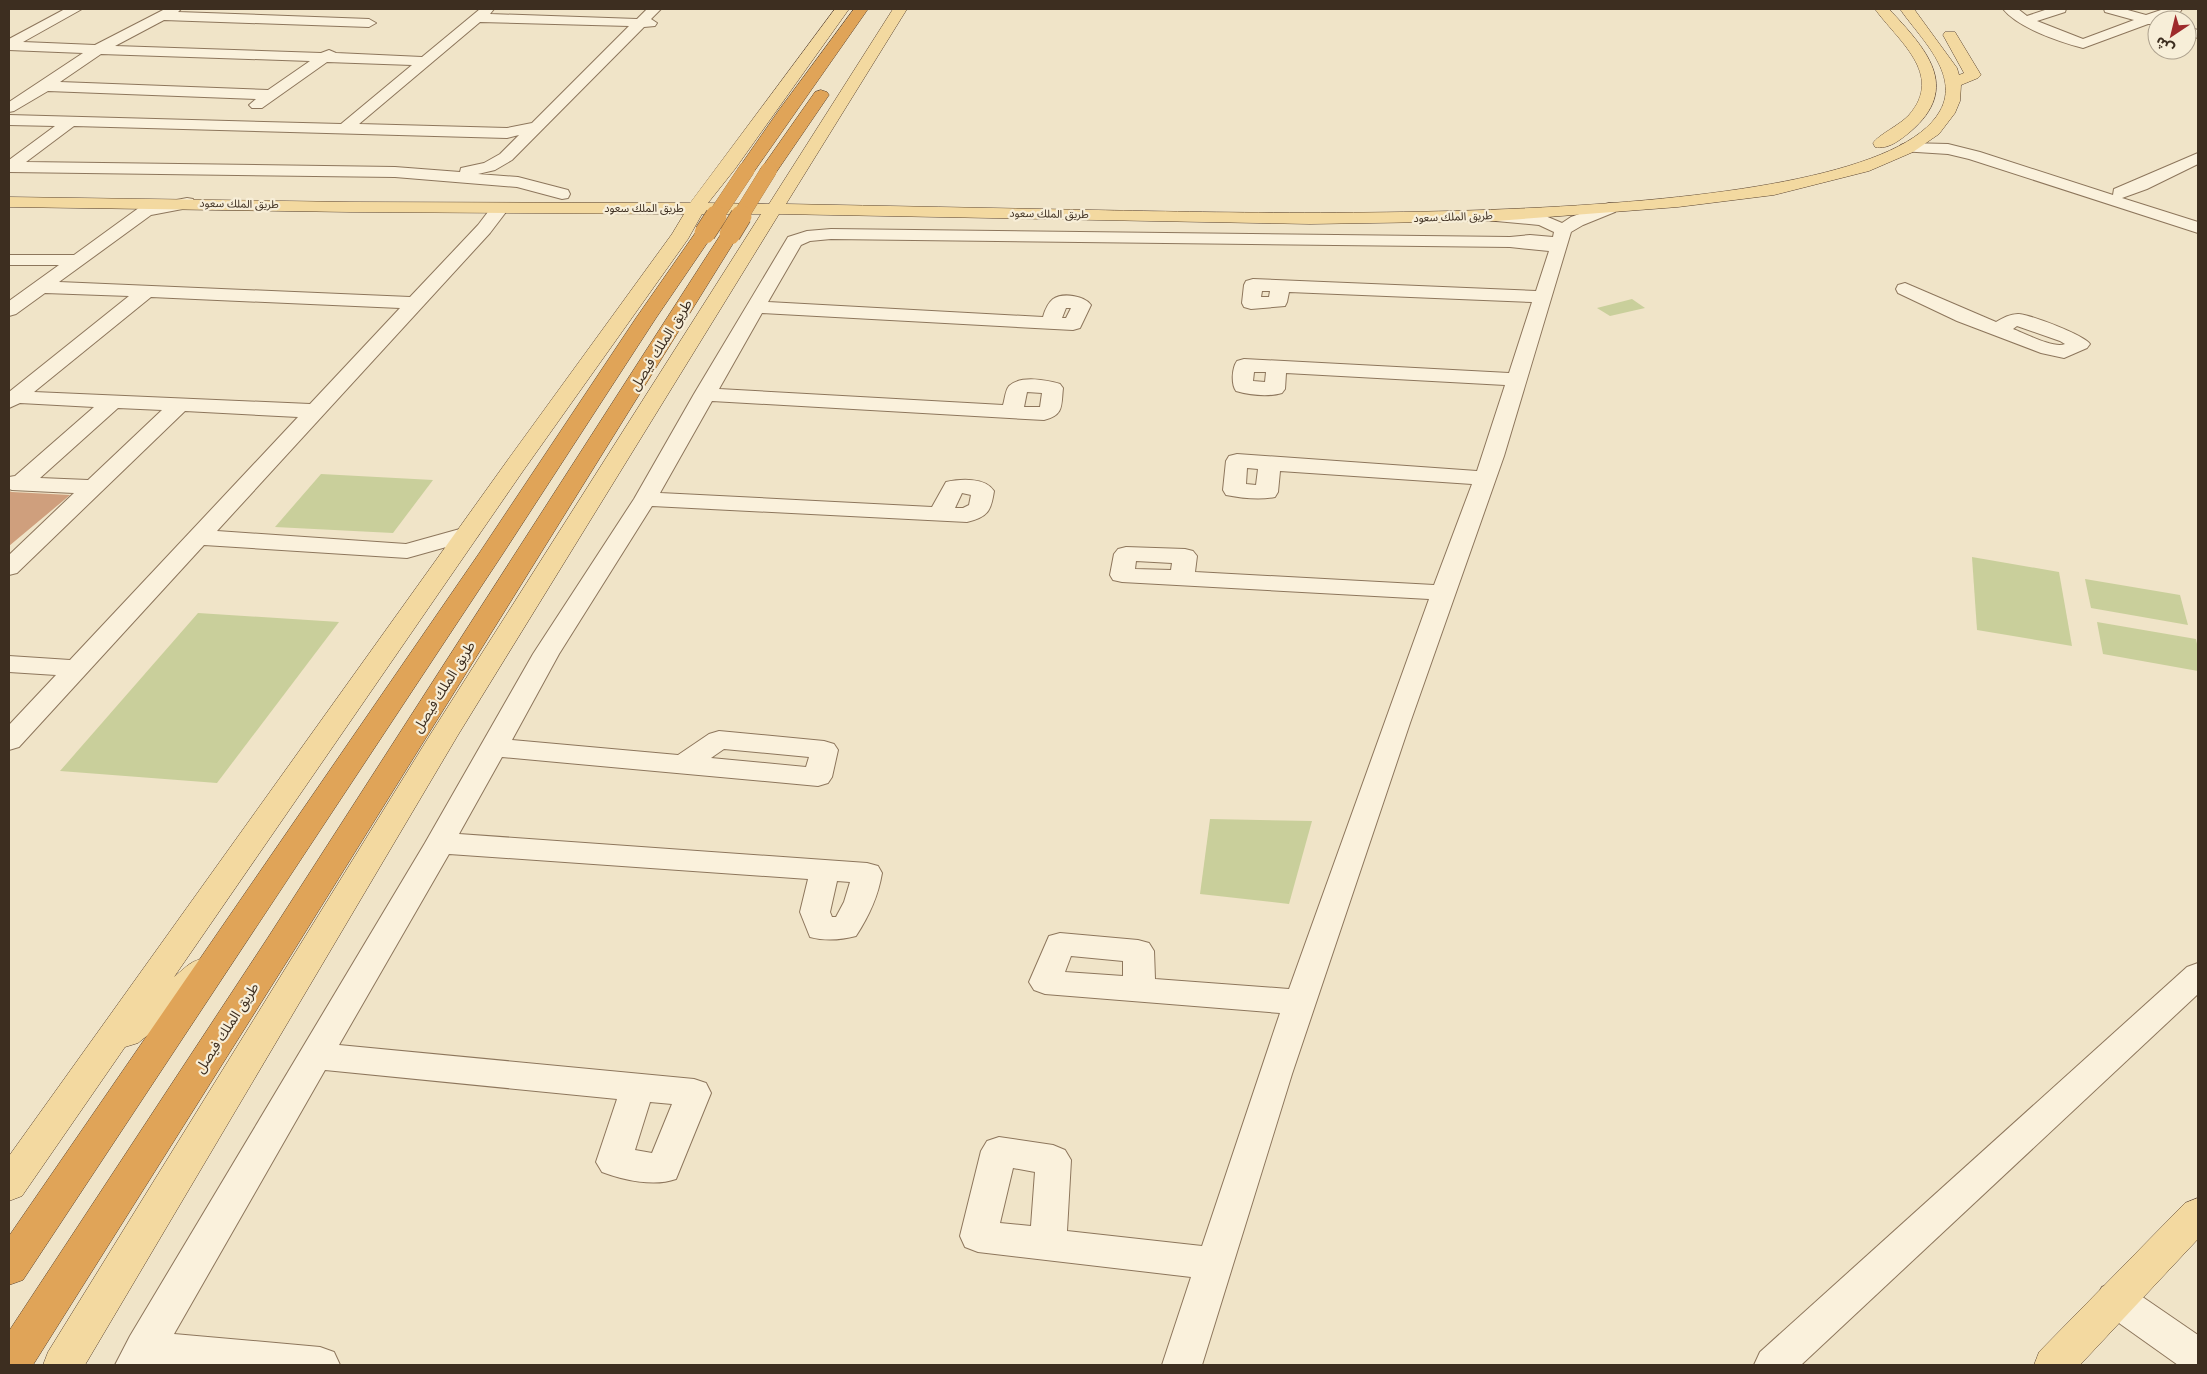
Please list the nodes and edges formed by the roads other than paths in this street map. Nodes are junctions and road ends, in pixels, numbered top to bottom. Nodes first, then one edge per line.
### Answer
1 (75, 9) edge
2 (296, 9) edge
3 (665, 9) edge
4 (842, 9) edge
5 (900, 9) edge
6 (1882, 9) edge
7 (1907, 9) edge
8 (2010, 9) edge
9 (2060, 9) edge
10 (2110, 9) edge
11 (170, 12) edge
12 (483, 13) edge
13 (380, 14) dead end
14 (868, 17) edge
15 (648, 18) edge
16 (278, 20) junction
17 (2027, 20) junction
18 (2147, 20) edge
19 (1938, 22) dead end
20 (2147, 22) edge
21 (353, 23) junction
22 (369, 23) junction
23 (344, 38) junction
24 (9, 45) edge
25 (98, 49) junction
26 (326, 57) junction
27 (426, 61) junction
28 (69, 70) junction
29 (831, 80) dead end
30 (1953, 83) junction
31 (45, 86) junction
32 (64, 87) junction
33 (270, 94) junction
34 (9, 108) edge
35 (9, 120) edge
36 (70, 122) junction
37 (228, 126) junction
38 (537, 126) junction
39 (344, 129) junction
40 (1933, 131) junction
41 (507, 133) junction
42 (523, 141) junction
43 (1906, 148) junction
44 (2198, 158) edge
45 (729, 165) junction
46 (10, 167) edge
47 (800, 169) junction
48 (395, 172) junction
49 (2198, 174) edge
50 (518, 182) junction
51 (9, 186) edge
52 (356, 191) junction
53 (562, 194) junction
54 (2124, 199) junction
55 (2144, 200) junction
56 (9, 202) edge
57 (637, 202) junction
58 (135, 203) junction
59 (187, 203) junction
60 (777, 204) junction
61 (862, 205) junction
62 (500, 208) junction
63 (1608, 208) junction
64 (1496, 216) junction
65 (702, 217) junction
66 (2198, 217) edge
67 (2198, 228) edge
68 (1561, 240) junction
69 (9, 260) edge
70 (77, 260) junction
71 (58, 261) junction
72 (1280, 286) dead end
73 (40, 287) junction
74 (1906, 289) dead end
75 (147, 291) junction
76 (9, 296) edge
77 (1544, 296) junction
78 (414, 303) junction
79 (755, 307) junction
80 (9, 310) edge
81 (1051, 323) dead end
82 (1997, 330) dead end
83 (1276, 367) dead end
84 (1517, 380) junction
85 (704, 394) junction
86 (12, 399) edge
87 (112, 402) junction
88 (179, 405) junction
89 (315, 411) junction
90 (1012, 412) dead end
91 (1269, 463) dead end
92 (1485, 478) junction
93 (15, 483) edge
94 (93, 487) junction
95 (645, 499) junction
96 (940, 514) dead end
97 (467, 534) junction
98 (197, 537) junction
99 (407, 551) junction
100 (10, 566) edge
101 (441, 571) junction
102 (1182, 578) dead end
103 (1444, 593) junction
104 (9, 664) edge
105 (74, 668) junction
106 (444, 736) junction
107 (9, 741) edge
108 (494, 746) junction
109 (684, 764) dead end
110 (440, 843) junction
111 (825, 870) dead end
112 (279, 947) junction
113 (216, 960) junction
114 (2198, 974) edge
115 (1139, 989) dead end
116 (1300, 1002) junction
117 (237, 1013) junction
118 (100, 1056) junction
119 (315, 1056) junction
120 (638, 1088) dead end
121 (212, 1120) junction
122 (9, 1185) edge
123 (2198, 1214) edge
124 (1048, 1245) dead end
125 (1214, 1264) junction
126 (9, 1268) edge
127 (2115, 1299) junction
128 (2198, 1356) edge
129 (139, 1357) edge
130 (10, 1365) edge
131 (64, 1365) edge
132 (320, 1365) edge
133 (1182, 1365) edge
134 (1774, 1365) edge
135 (2054, 1365) edge

1 - 24 street
2 - 16 street
3 - 15 street
4 - 45 main road
5 - 47 main road
6 - 61 main road, طريق الملك سعود
7 - 30 main road
8 - 17 street
9 - 17 street
10 - 18 street
11 - 16 street
11 - 25 street
12 - 15 street
12 - 27 street
13 - 22 street
14 - 65 highway, طريق الملك فيصل, bridge
15 - 38 street
15 - 50 street
16 - 21 street
17 - 20 street
19 - 30 main road
21 - 22 street
21 - 23 street
22 - 23 street
23 - 26 street
24 - 25 street
25 - 26 street
25 - 28 street
26 - 27 street
26 - 33 street
27 - 39 street
28 - 31 street
28 - 32 street
29 - 65 highway, طريق الملك فيصل, bridge
30 - 40 main road, طريق الملك سعود
31 - 32 street
31 - 34 street
32 - 33 street
33 - 37 street
35 - 36 street
36 - 37 street
36 - 46 street
37 - 39 street
38 - 41 street
38 - 42 street
39 - 41 street
40 - 43 main road, طريق الملك سعود
40 - 54 street
41 - 42 street
42 - 48 street
43 - 54 street
43 - 63 main road, طريق الملك سعود
44 - 54 street
45 - 47 main road
45 - 65 main road
46 - 48 street
47 - 60 main road
47 - 61 main road
48 - 50 street
49 - 55 street
50 - 53 street
51 - 52 main road, طريق الملك سعود
52 - 53 main road, طريق الملك سعود
52 - 58 main road
53 - 57 main road, طريق الملك سعود
54 - 55 street
54 - 67 street
55 - 66 street
56 - 58 main road, طريق الملك سعود
57 - 62 main road, طريق الملك سعود
57 - 65 main road, طريق الملك سعود
57 - 65 main road
58 - 59 main road, طريق الملك سعود
58 - 71 street
59 - 62 main road, طريق الملك سعود
59 - 70 street
60 - 61 main road, طريق الملك سعود
60 - 65 main road
60 - 65 main road, طريق الملك سعود
61 - 64 main road, طريق الملك سعود
61 - 65 main road
62 - 78 street
63 - 64 main road, طريق الملك سعود
63 - 68 street
64 - 68 street
65 - 97 main road
65 - 106 main road
65 - 112 highway, طريق الملك فيصل
65 - 113 highway, طريق الملك فيصل
68 - 77 street
68 - 79 street
69 - 71 street
70 - 71 street
70 - 73 street
71 - 76 street
72 - 77 street
73 - 75 street
73 - 80 street
74 - 82 street
75 - 78 street
75 - 86 street
77 - 84 street
78 - 89 street
79 - 81 street
79 - 85 street
83 - 84 street
84 - 92 street
85 - 90 street
85 - 95 street
86 - 87 street
87 - 88 street
87 - 93 street
88 - 89 street
88 - 94 street
89 - 98 street
91 - 92 street
92 - 103 street
93 - 94 street
94 - 100 street
95 - 96 street
95 - 108 street
97 - 99 street
97 - 101 main road
98 - 99 street
98 - 105 street
99 - 101 street
101 - 118 main road
102 - 103 street
103 - 116 street
104 - 105 street
105 - 107 street
106 - 112 main road
106 - 121 main road
108 - 109 street
108 - 110 street
110 - 111 street
110 - 119 street
112 - 117 highway, طريق الملك فيصل
113 - 118 main road
113 - 126 highway, طريق الملك فيصل
114 - 134 street
115 - 116 street
116 - 125 street
117 - 121 main road
117 - 130 highway, طريق الملك فيصل
118 - 122 main road
119 - 120 street
119 - 129 street
121 - 131 main road
123 - 127 main road
124 - 125 street
125 - 133 street
127 - 128 street
127 - 135 main road
129 - 132 street

